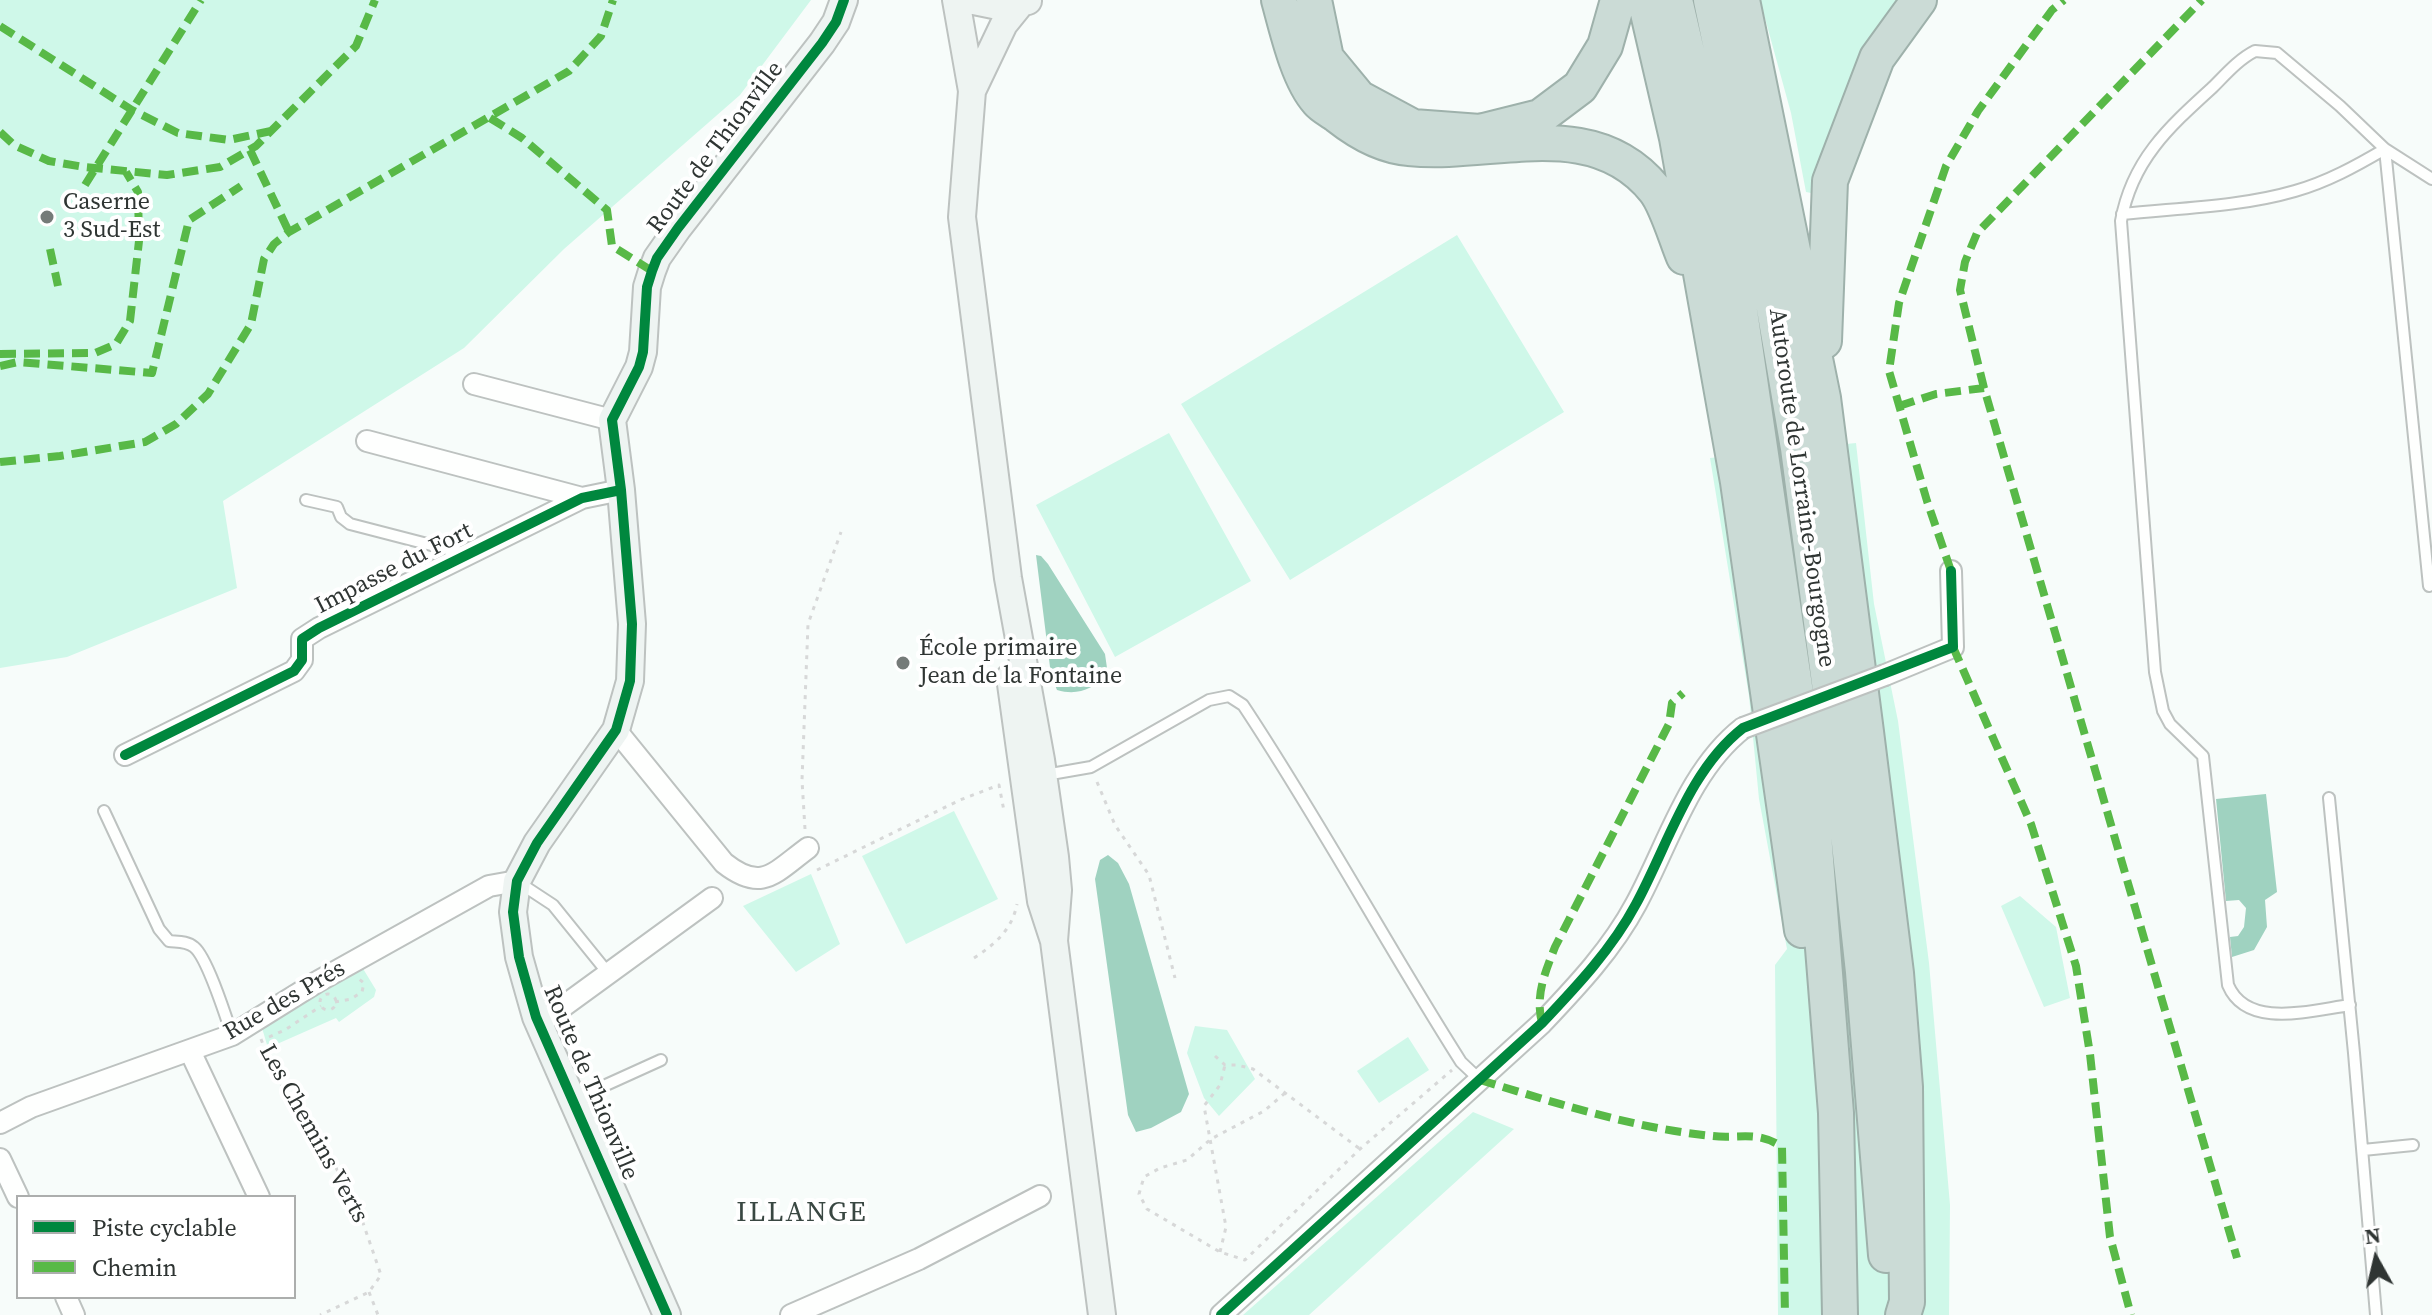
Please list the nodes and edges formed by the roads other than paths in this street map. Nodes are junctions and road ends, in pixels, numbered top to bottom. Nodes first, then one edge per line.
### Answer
1 (862, 0) edge
2 (956, 0) edge
3 (969, 0) edge
4 (1279, 0) edge
5 (1314, 0) edge
6 (1618, 0) edge
7 (1645, 0) edge
8 (1675, 0) edge
9 (1711, 0) edge
10 (1742, 0) edge
11 (1919, 0) edge
12 (1027, 1) edge
13 (840, 11) edge
14 (972, 91) junction
15 (2385, 149) junction
16 (2432, 179) edge
17 (2122, 214) junction
18 (474, 384) dead end
19 (1823, 398) junction
20 (612, 420) junction
21 (367, 441) dead end
22 (1738, 482) junction
23 (621, 490) junction
24 (582, 498) junction
25 (306, 500) dead end
26 (467, 554) junction
27 (1951, 571) dead end
28 (1008, 578) junction
29 (2429, 586) dead end
30 (616, 730) junction
31 (1017, 742) junction
32 (125, 755) dead end
33 (1042, 768) junction
34 (2329, 798) dead end
35 (104, 811) dead end
36 (808, 848) road end
37 (517, 881) junction
38 (712, 898) dead end
39 (1054, 941) junction
40 (608, 973) junction
41 (2350, 1005) junction
42 (539, 1024) junction
43 (232, 1035) junction
44 (190, 1051) junction
45 (661, 1060) dead end
46 (1480, 1080) junction
47 (573, 1100) junction
48 (0, 1123) edge
49 (2413, 1145) dead end
50 (2363, 1150) junction
51 (0, 1159) edge
52 (17, 1195) edge
53 (258, 1195) edge
54 (1040, 1196) dead end
55 (1840, 1304) edge
56 (667, 1315) edge
57 (791, 1315) edge
58 (1102, 1315) edge
59 (1221, 1315) edge
60 (1888, 1315) edge
61 (1903, 1315) edge
62 (2376, 1315) edge

1 - 13 main road, Route de Thionville
2 - 14 main road
3 - 12 main road
4 - 22 highway
5 - 6 highway
7 - 22 highway
8 - 55 highway, Autoroute de Lorraine-Bourgogne
9 - 60 highway, Autoroute de Lorraine-Bourgogne
10 - 19 highway
11 - 19 highway
12 - 14 main road
13 - 20 main road, Route de Thionville
14 - 28 main road
15 - 16 lane
15 - 17 lane
15 - 17 lane
15 - 29 lane
17 - 41 lane
18 - 20 street
19 - 61 highway
20 - 23 main road, Route de Thionville
21 - 24 street
22 - 55 highway
23 - 24 street, Impasse du Fort
23 - 30 main road, Route de Thionville
24 - 26 street, Impasse du Fort
25 - 26 lane
26 - 32 street, Impasse du Fort
27 - 46 street, bridge
28 - 31 main road
28 - 33 main road
30 - 36 street
30 - 37 main road, Route de Thionville
31 - 33 main road
31 - 39 main road
33 - 39 main road
33 - 46 lane
34 - 41 lane
35 - 43 lane
37 - 40 lane
37 - 42 main road, Route de Thionville
37 - 43 street, Rue des Prés
38 - 40 street, Route de Thionville
39 - 58 main road
40 - 42 street, Route de Thionville
41 - 50 lane
42 - 47 main road, Route de Thionville
43 - 44 street, Rue des Prés
44 - 48 street, Rue des Prés
44 - 53 street
45 - 47 lane
46 - 59 street
47 - 56 main road, Route de Thionville
49 - 50 lane
50 - 62 lane
51 - 52 street
54 - 57 street

